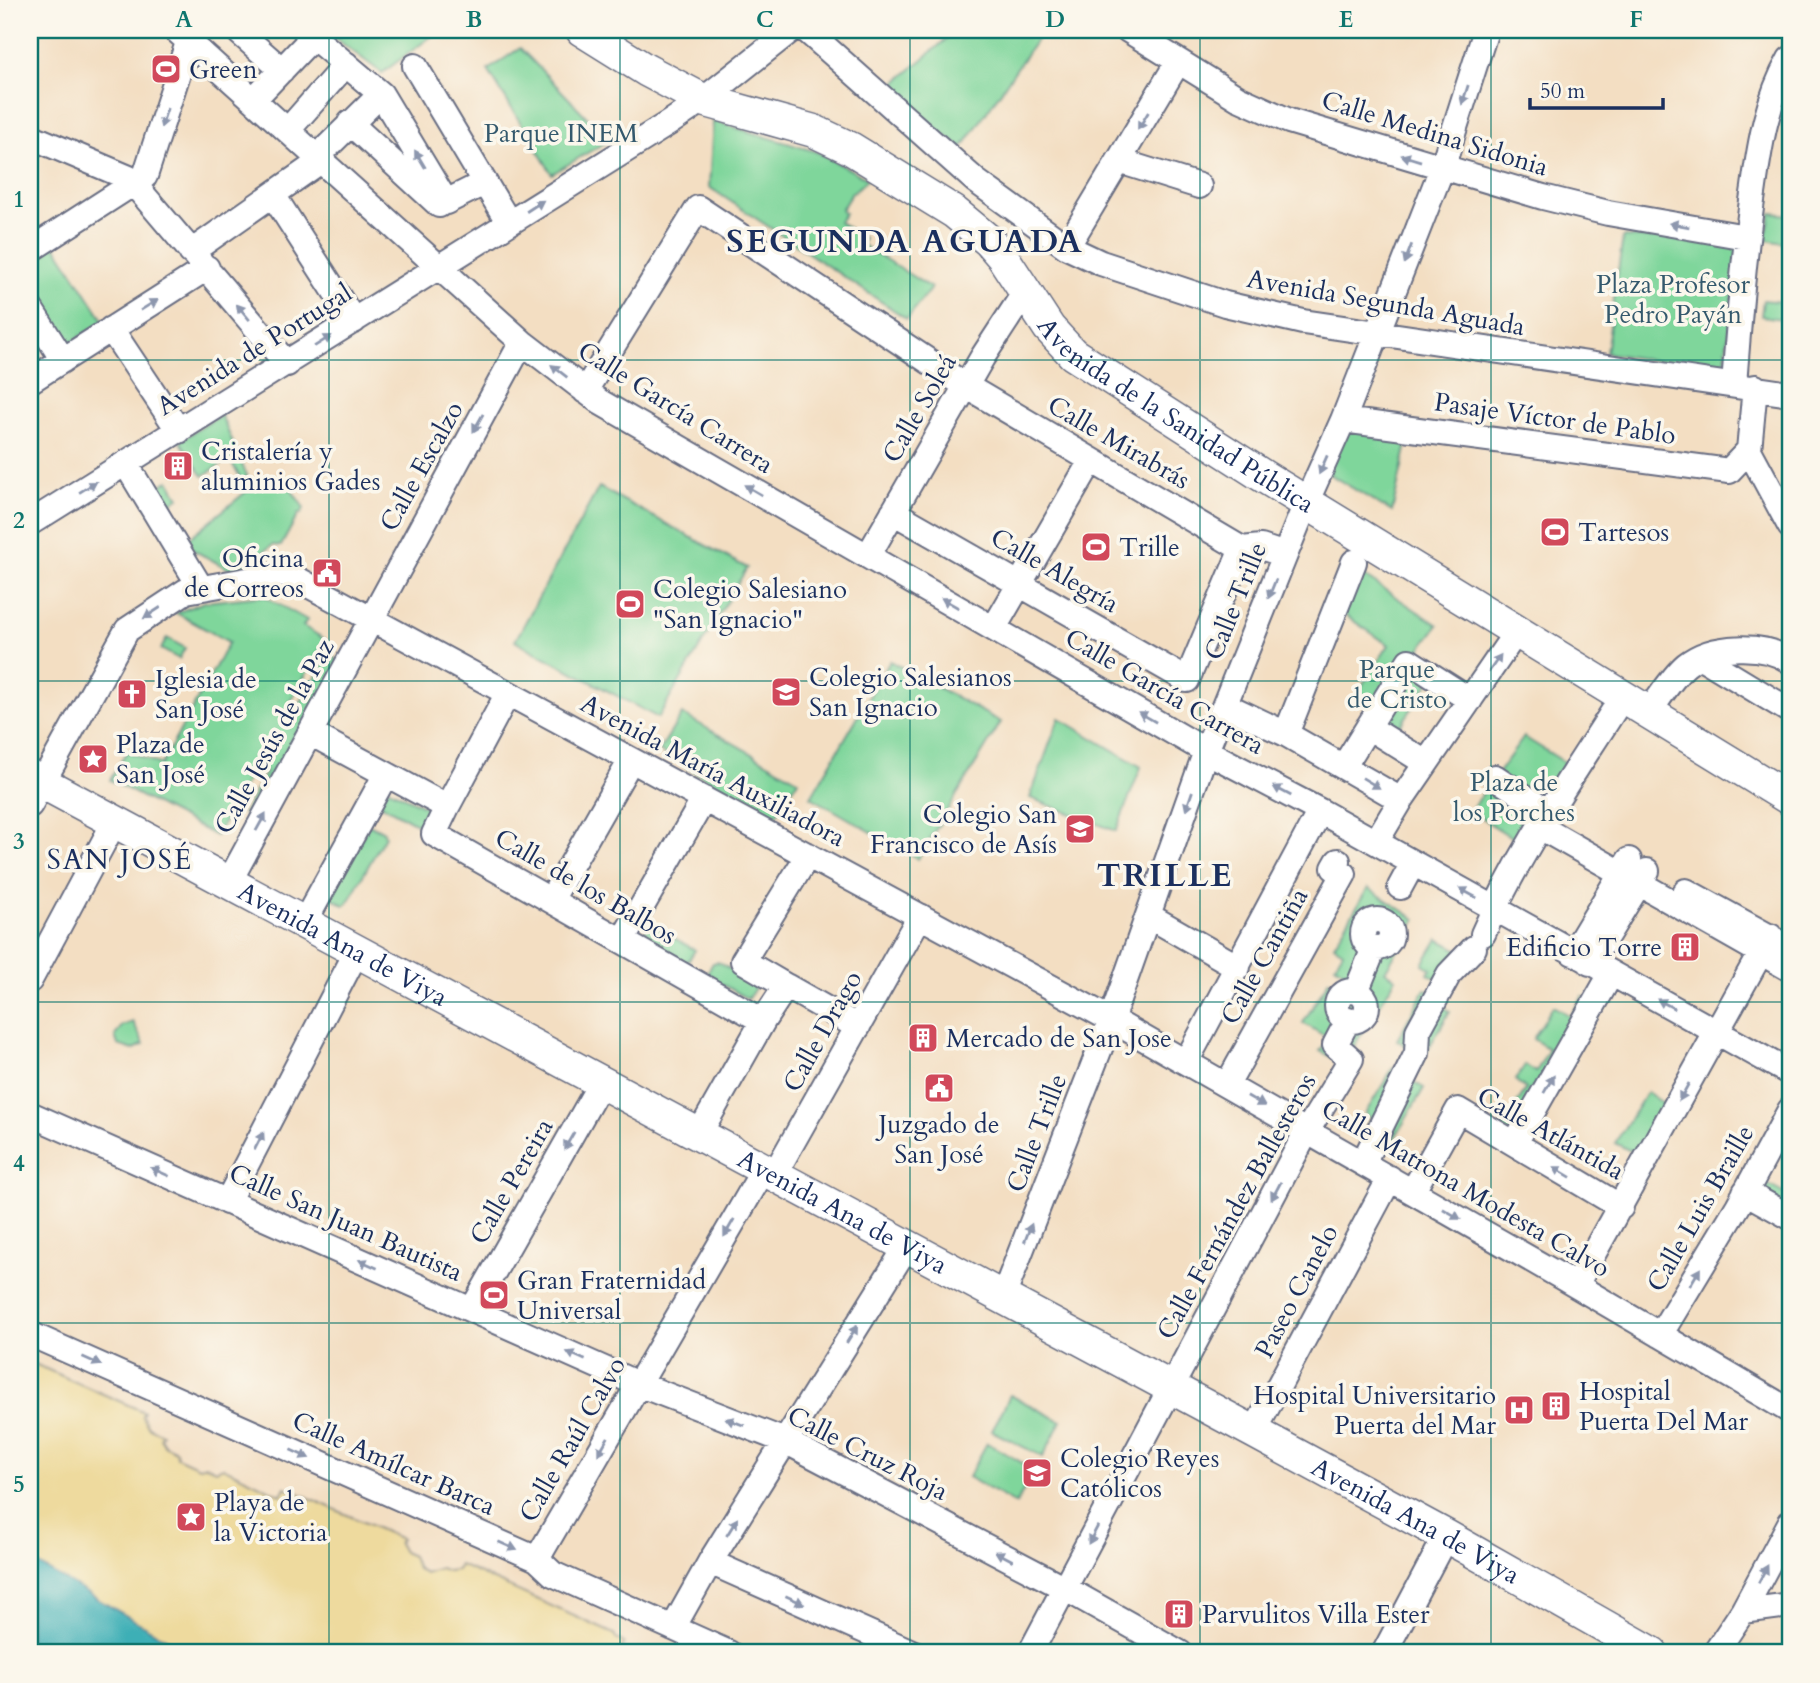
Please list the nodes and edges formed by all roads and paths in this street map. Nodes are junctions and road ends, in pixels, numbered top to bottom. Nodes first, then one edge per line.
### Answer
1 (241, 30) edge
2 (582, 30) edge
3 (791, 30) edge
4 (806, 30) edge
5 (1128, 30) edge
6 (1486, 30) edge
7 (185, 33) edge
8 (309, 34) edge
9 (1790, 60) edge
10 (1178, 62) junction
11 (346, 65) junction
12 (415, 66) dead end
13 (282, 70) junction
14 (381, 94) junction
15 (254, 99) junction
16 (703, 100) junction
17 (350, 122) junction
18 (288, 130) junction
19 (30, 136) edge
20 (320, 158) junction
21 (1119, 161) junction
22 (1442, 168) junction
23 (484, 183) junction
24 (134, 184) junction
25 (1199, 186) dead end
26 (273, 195) junction
27 (446, 202) junction
28 (509, 223) junction
29 (1746, 237) junction
30 (1067, 247) junction
31 (30, 250) edge
32 (199, 260) junction
33 (440, 267) junction
34 (1025, 292) junction
35 (30, 309) edge
36 (354, 321) junction
37 (111, 329) junction
38 (1377, 334) junction
39 (522, 342) junction
40 (62, 360) junction
41 (287, 364) junction
42 (30, 381) edge
43 (966, 386) junction
44 (1744, 386) junction
45 (585, 391) junction
46 (1790, 394) edge
47 (1343, 420) junction
48 (179, 431) junction
49 (1749, 450) junction
50 (1091, 461) junction
51 (126, 464) junction
52 (1306, 503) junction
53 (893, 512) junction
54 (30, 523) edge
55 (1790, 526) edge
56 (1242, 549) junction
57 (1285, 555) junction
58 (868, 556) junction
59 (1354, 562) dead end
60 (1020, 584) junction
61 (201, 588) junction
62 (372, 619) junction
63 (994, 628) junction
64 (1517, 631) junction
65 (1701, 657) junction
66 (1790, 661) edge
67 (508, 693) junction
68 (1469, 699) junction
69 (1636, 704) junction
70 (1225, 705) junction
71 (1790, 711) edge
72 (1368, 727) junction
73 (310, 733) junction
74 (1286, 734) junction
75 (1206, 751) junction
76 (631, 760) junction
77 (1426, 764) junction
78 (1344, 766) junction
79 (386, 774) junction
80 (1495, 777) dead end
81 (34, 788) edge
82 (704, 799) junction
83 (1790, 799) edge
84 (1401, 800) junction
85 (447, 807) junction
86 (1320, 811) junction
87 (1543, 816) junction
88 (115, 821) junction
89 (1371, 840) junction
90 (808, 855) junction
91 (1413, 863) junction
92 (1634, 871) junction
93 (229, 882) junction
94 (551, 900) junction
95 (1494, 908) junction
96 (920, 916) junction
97 (1149, 916) junction
98 (304, 923) junction
99 (622, 941) junction
100 (1765, 942) edge
101 (356, 953) junction
102 (1592, 964) junction
103 (1238, 967) junction
104 (1790, 969) edge
105 (30, 980) edge
106 (786, 986) junction
107 (1111, 1020) junction
108 (763, 1021) junction
109 (858, 1027) junction
110 (1710, 1028) junction
111 (1186, 1062) junction
112 (1790, 1073) edge
113 (602, 1082) junction
114 (1227, 1085) junction
115 (1790, 1111) edge
116 (30, 1114) edge
117 (1307, 1131) junction
118 (699, 1134) junction
119 (1515, 1143) junction
120 (1363, 1163) junction
121 (769, 1172) junction
122 (1390, 1178) junction
123 (1413, 1191) junction
124 (1745, 1192) junction
125 (227, 1202) junction
126 (1621, 1207) junction
127 (1790, 1217) edge
128 (906, 1246) junction
129 (1576, 1285) junction
130 (1003, 1297) junction
131 (472, 1310) junction
132 (30, 1334) edge
133 (1660, 1335) junction
134 (638, 1384) junction
135 (1171, 1389) junction
136 (1790, 1411) edge
137 (1254, 1432) junction
138 (786, 1441) junction
139 (1790, 1523) edge
140 (1446, 1536) junction
141 (537, 1559) junction
142 (710, 1562) junction
143 (1064, 1588) junction
144 (1790, 1605) edge
145 (1743, 1611) junction
146 (674, 1628) junction
147 (729, 1653) edge
148 (914, 1653) edge
149 (1030, 1653) edge
150 (1180, 1653) edge
151 (1384, 1653) edge
152 (1653, 1653) edge
153 (1715, 1653) edge

1 - 13 street
2 - 16 main road, Avenida de la Sanidad Pública
3 - 16 street, Avenida de Portugal
4 - 30 street, Avenida Segunda Aguada
5 - 10 street, Calle Medina Sidonia
6 -> 22 street, Calle Trille
7 - 15 street, Calle García Carrera
7 -> 24 street
8 - 11 street
8 - 13 street
9 - 29 street
10 -> 21 street
22 -> 10 street, Calle Medina Sidonia
11 - 14 street
11 - 18 street
12 - 23 street
13 - 15 street
14 - 17 street
27 -> 14 street
15 - 18 street, Calle García Carrera
28 -> 16 street, Avenida de Portugal
16 - 34 main road, Avenida de la Sanidad Pública
17 - 20 street
17 - 27 street
18 - 20 street, Calle García Carrera
19 - 24 street
20 - 26 street
20 - 33 street, Calle García Carrera
21 - 25 street
21 - 30 street
29 -> 22 street, Calle Medina Sidonia
22 -> 38 street, Calle Trille
23 - 27 street
23 - 28 street
24 - 31 street
24 - 32 street
26 - 32 street
26 - 36 street
28 - 33 street, Avenida de Portugal
29 - 44 street
30 - 38 street, Avenida Segunda Aguada
37 -> 32 street
41 -> 32 street
33 - 36 street, Avenida de Portugal
33 - 39 street, Calle García Carrera
34 - 43 street, Calle Soleá
34 - 52 main road, Avenida de la Sanidad Pública
35 - 40 street
41 -> 36 street, Avenida de Portugal
37 - 40 street
37 - 48 street
38 - 44 street, Avenida Segunda Aguada
38 - 47 street, Calle Trille
45 -> 39 street, Calle García Carrera
39 -> 62 street, Calle Escalzo
40 - 42 street
41 - 48 street, Avenida de Portugal
43 - 45 street, Calle Mirabrás
43 - 50 street, Calle Mirabrás
43 - 53 street, Calle Soleá
44 - 46 street, Avenida Segunda Aguada
44 - 49 street
58 -> 45 street, Calle García Carrera
47 - 49 street, Pasaje Víctor de Pablo
47 -> 52 street, Calle Trille
48 - 51 street, Avenida de Portugal
49 - 55 street
50 - 56 street, Calle Mirabrás
50 - 60 street
54 -> 51 street, Avenida de Portugal
51 - 61 street
52 - 57 street, Calle Trille
52 - 64 main road, Avenida de la Sanidad Pública
53 - 58 street, Calle Soleá
53 - 60 street, Calle Alegría
56 - 57 street
56 - 60 street, Calle Alegría
57 -> 70 street, Calle Trille
63 -> 58 street, Calle García Carrera
59 - 74 street
60 - 63 street
61 - 62 street, Avenida María Auxiliadora
61 -> 81 street
62 - 67 street, Avenida María Auxiliadora
62 - 73 street, Calle Jesús de la Paz
75 -> 63 street, Calle García Carrera
68 -> 64 street
64 - 69 main road, Avenida de la Sanidad Pública
65 - 66 street
65 - 69 street
65 - 71 street
67 - 76 street, Avenida María Auxiliadora
67 - 85 street
68 - 72 street
68 - 77 street
69 - 83 main road, Avenida de la Sanidad Pública
69 - 87 street
70 - 74 street
70 - 75 street, Calle Trille
72 - 77 street
72 - 78 street
73 - 79 street
93 -> 73 street, Calle Jesús de la Paz
74 - 78 street
86 -> 75 street, Calle García Carrera
75 -> 97 street, Calle Trille
76 - 82 street, Avenida María Auxiliadora
76 - 94 street
77 - 84 street
78 -> 84 street
79 - 85 street
79 - 98 street
80 - 87 street
81 - 88 main road, Avenida Ana de Viya
82 - 90 street, Avenida María Auxiliadora
82 - 99 street
84 - 89 street
85 - 94 street, Calle de los Balbos
86 - 89 street, Calle García Carrera
86 - 103 street
87 - 92 street
87 - 95 street
88 - 93 main road, Avenida Ana de Viya
88 - 105 street
89 - 91 street, Calle García Carrera
89 - 114 street, Calle Cantiña
90 - 96 street, Avenida María Auxiliadora
90 - 106 street
95 -> 91 street, Calle García Carrera
91 - 117 street, Calle Fernández Ballesteros
92 - 100 street
92 - 102 street
93 - 98 main road, Avenida Ana de Viya
94 - 99 street, Calle de los Balbos
95 - 102 street, Calle García Carrera
95 - 120 street
96 - 107 street, Avenida María Auxiliadora
96 - 109 street, Calle Drago
97 - 103 street
97 - 107 street, Calle Trille
98 - 101 main road, Avenida Ana de Viya
99 - 108 street, Calle de los Balbos
100 - 104 street
100 - 110 street
101 - 113 main road, Avenida Ana de Viya
125 -> 101 street
110 -> 102 street, Calle García Carrera
119 -> 102 street
103 - 111 street
106 - 108 street
106 - 109 street
107 - 111 street, Calle Matrona Modesta Calvo
130 -> 107 street, Calle Trille
108 - 118 street
109 - 121 street, Calle Drago
110 - 112 street, Calle García Carrera
110 -> 126 street
111 - 114 street, Calle Matrona Modesta Calvo
113 - 118 main road, Avenida Ana de Viya
113 -> 131 street, Calle Pereira
114 -> 117 street, Calle Matrona Modesta Calvo
115 - 124 street, Calle Luis Braille
125 -> 116 street, Calle San Juan Bautista
117 - 120 street, Calle Matrona Modesta Calvo
117 -> 135 street, Calle Fernández Ballesteros
118 - 121 main road, Avenida Ana de Viya
119 - 123 street, Calle Atlántida
126 -> 119 street, Calle Atlántida
120 - 122 street, Calle Matrona Modesta Calvo
121 - 128 main road, Avenida Ana de Viya
121 -> 134 street, Calle Raúl Calvo
122 - 123 street, Calle Matrona Modesta Calvo
122 - 137 street, Paseo Canelo
123 -> 129 street, Calle Matrona Modesta Calvo
124 - 127 street
133 -> 124 street, Calle Luis Braille
131 -> 125 street, Calle San Juan Bautista
126 - 129 street
128 - 130 main road, Avenida Ana de Viya
138 -> 128 street
129 - 133 street, Calle Matrona Modesta Calvo
130 - 135 main road, Avenida Ana de Viya
134 -> 131 street, Calle San Juan Bautista
132 -> 141 street, Calle Amílcar Barca
133 - 136 street, Calle Matrona Modesta Calvo
138 -> 134 street, Calle Cruz Roja
134 -> 141 street, Calle Raúl Calvo
135 - 137 main road, Avenida Ana de Viya
135 -> 143 street, Calle Fernández Ballesteros
137 - 140 main road, Avenida Ana de Viya
142 -> 138 street
143 -> 138 street, Calle Cruz Roja
145 -> 139 street
140 - 151 street
140 - 152 main road, Avenida Ana de Viya
141 - 146 street, Calle Amílcar Barca
142 - 146 street
142 -> 148 street
143 - 149 street, Calle Fernández Ballesteros
143 - 150 street, Calle Cruz Roja
144 - 145 street
145 - 153 street
146 - 147 street, Calle Amílcar Barca

